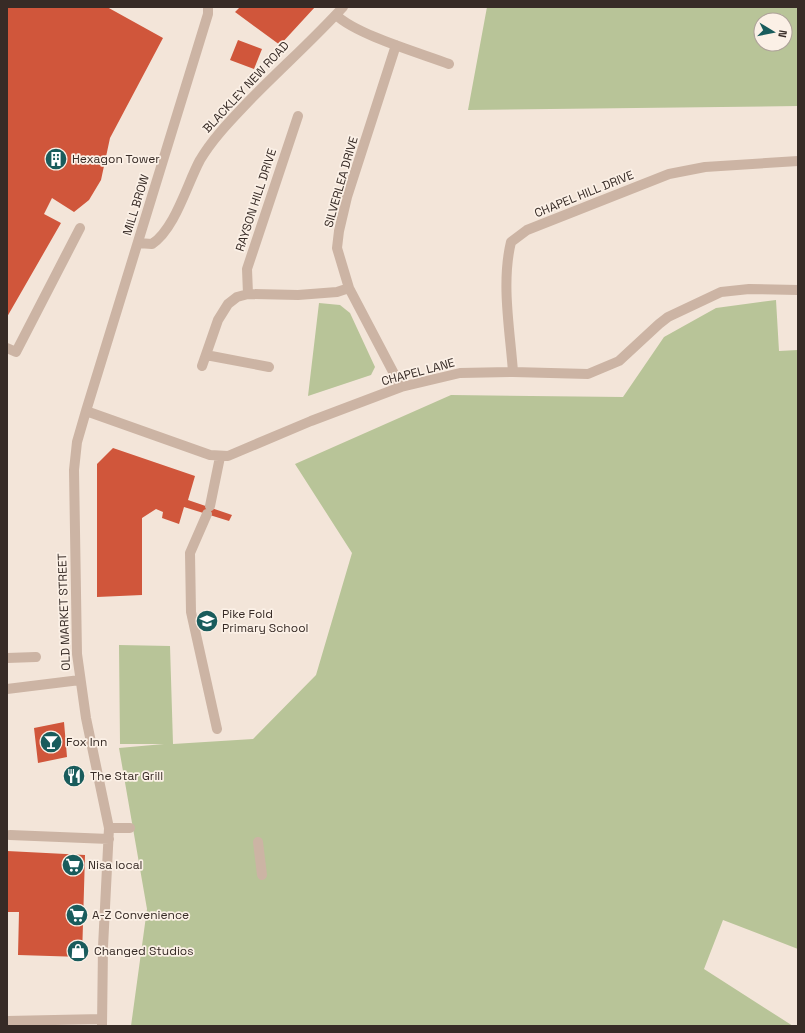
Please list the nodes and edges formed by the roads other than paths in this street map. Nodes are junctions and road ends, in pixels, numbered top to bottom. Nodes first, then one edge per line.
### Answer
1 (208, 7) edge
2 (340, 11) edge
3 (396, 44) junction
4 (449, 64) dead end
5 (298, 116) dead end
6 (798, 161) edge
7 (80, 228) dead end
8 (138, 243) junction
9 (349, 288) junction
10 (798, 290) edge
11 (248, 294) junction
12 (7, 348) edge
13 (206, 355) junction
14 (202, 366) dead end
15 (269, 367) dead end
16 (512, 372) junction
17 (401, 387) junction
18 (86, 411) junction
19 (220, 457) junction
20 (36, 657) dead end
21 (7, 658) edge
22 (80, 680) junction
23 (7, 689) edge
24 (217, 730) dead end
25 (109, 828) junction
26 (130, 828) dead end
27 (10, 835) dead end
28 (110, 839) junction
29 (258, 842) dead end
30 (262, 875) dead end
31 (7, 1022) edge
32 (102, 1023) edge

1 - 8 street, MILL BROW
2 - 3 street
2 - 8 street, BLACKLEY NEW ROAD
3 - 4 street
3 - 9 street, SILVERLEA DRIVE
5 - 11 street, RAYSON HILL DRIVE
6 - 16 street, CHAPEL HILL DRIVE
7 - 12 street
8 - 18 street, MILL BROW
9 - 11 street
9 - 17 street, SILVERLEA DRIVE
10 - 16 street, CHAPEL LANE
11 - 13 street
13 - 14 street
13 - 15 street
16 - 17 street, CHAPEL LANE
17 - 19 street, CHAPEL LANE
18 - 19 street
18 - 22 street, OLD MARKET STREET
19 - 24 street
20 - 21 street
22 - 23 street
22 - 25 street, OLD MARKET STREET
25 - 26 street
25 - 28 street, OLD MARKET STREET
27 - 28 street
28 - 32 street, OLD MARKET STREET
29 - 30 street
31 - 32 street

